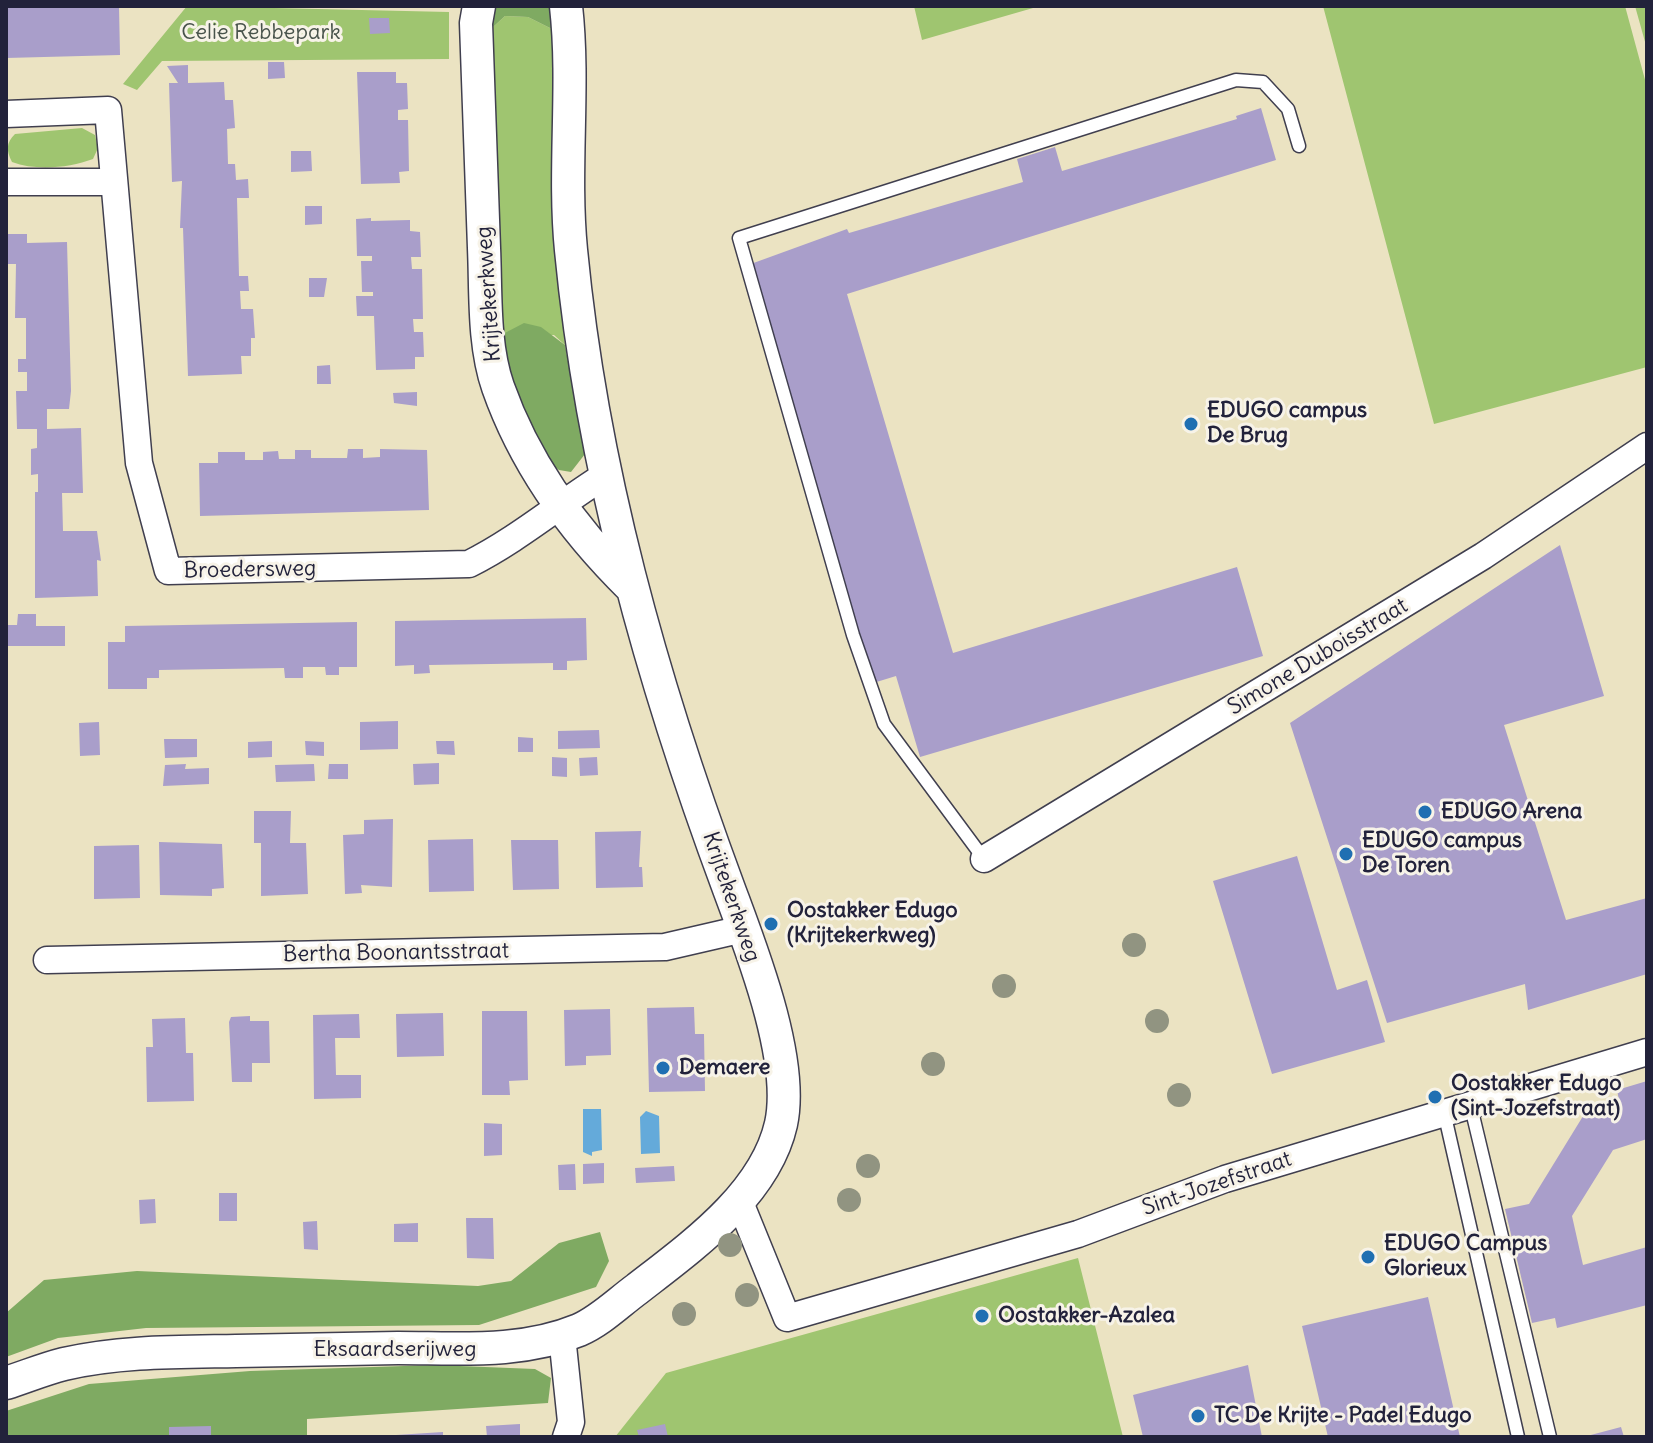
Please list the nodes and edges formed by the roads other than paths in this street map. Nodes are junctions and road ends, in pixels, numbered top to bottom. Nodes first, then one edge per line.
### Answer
1 (479, 6) edge
2 (566, 6) edge
3 (6, 114) edge
4 (1299, 146) dead end
5 (6, 182) edge
6 (114, 182) junction
7 (1647, 446) edge
8 (604, 476) junction
9 (559, 504) junction
10 (632, 588) junction
11 (984, 859) joint
12 (743, 929) junction
13 (47, 960) dead end
14 (771, 1023) joint
15 (1647, 1052) edge
16 (1470, 1103) junction
17 (1444, 1111) junction
18 (739, 1200) junction
19 (562, 1336) junction
20 (6, 1383) edge
21 (566, 1437) edge
22 (1518, 1437) edge
23 (1550, 1437) edge

1 - 9 street, Krijtekerkweg
2 - 8 street, Krijtekerkweg
3 - 6 street, Broedersweg
4 - 11 lane
5 - 6 street
6 - 9 street, Broedersweg
7 - 11 street, Simone Duboisstraat
8 - 9 street, Broedersweg
8 - 10 street, Krijtekerkweg
9 - 10 street, Krijtekerkweg
10 - 12 street, Krijtekerkweg
12 - 13 street, Bertha Boonantsstraat
12 - 14 street, Krijtekerkweg
14 - 18 street, Eksaardserijweg
15 - 16 street, Sint-Jozefstraat
16 - 17 street, Sint-Jozefstraat
16 - 23 lane
17 - 18 street, Sint-Jozefstraat
17 - 22 lane
18 - 19 street, Eksaardserijweg
19 - 20 street, Eksaardserijweg
19 - 21 street

